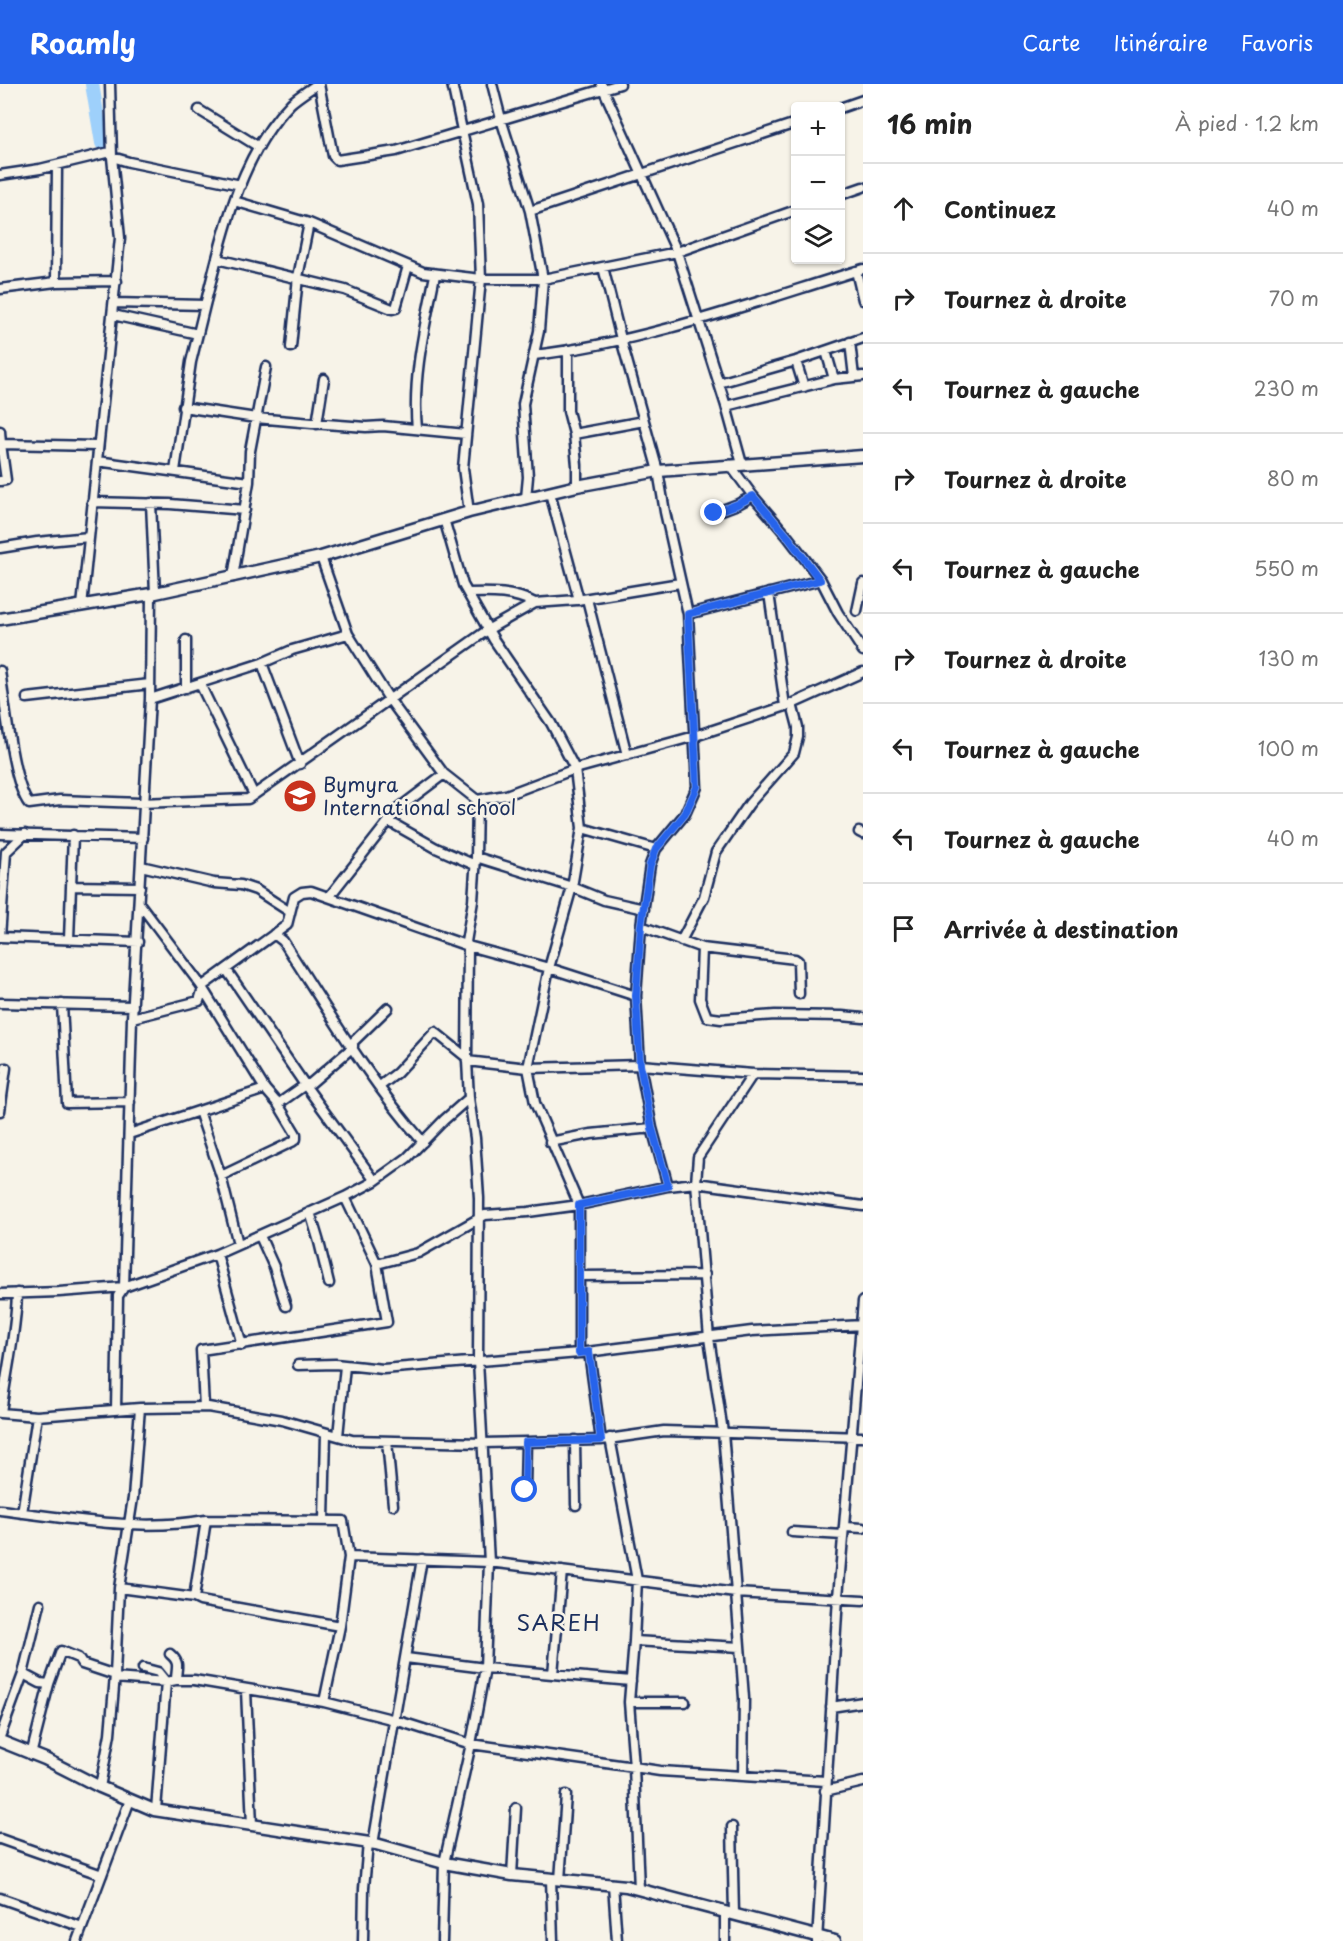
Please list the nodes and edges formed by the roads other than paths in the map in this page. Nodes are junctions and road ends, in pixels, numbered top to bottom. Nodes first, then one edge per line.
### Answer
1 (110, 84) edge
2 (318, 84) edge
3 (452, 84) edge
4 (492, 84) edge
5 (621, 84) edge
6 (602, 87) edge
7 (863, 100) edge
8 (845, 106) edge
9 (199, 110) dead end
10 (501, 120) junction
11 (791, 124) edge
12 (461, 132) junction
13 (259, 147) junction
14 (112, 157) junction
15 (57, 166) junction
16 (643, 173) junction
17 (0, 175) edge
18 (241, 185) junction
19 (863, 187) edge
20 (845, 193) edge
21 (234, 201) junction
22 (530, 211) junction
23 (791, 211) edge
24 (309, 223) junction
25 (677, 252) junction
26 (217, 259) junction
27 (408, 266) junction
28 (603, 267) junction
29 (859, 270) edge
30 (435, 275) junction
31 (298, 278) junction
32 (481, 279) junction
33 (543, 279) junction
34 (117, 281) junction
35 (56, 282) junction
36 (0, 288) edge
37 (863, 300) edge
38 (114, 303) junction
39 (205, 305) junction
40 (113, 315) junction
41 (699, 320) junction
42 (198, 334) junction
43 (863, 338) edge
44 (621, 339) junction
45 (850, 342) junction
46 (291, 347) dead end
47 (568, 350) junction
48 (826, 351) junction
49 (534, 355) junction
50 (796, 362) junction
51 (266, 367) dead end
52 (859, 377) edge
53 (324, 379) dead end
54 (834, 379) junction
55 (719, 383) junction
56 (804, 387) junction
57 (726, 406) junction
58 (183, 407) junction
59 (256, 418) junction
60 (644, 421) junction
61 (317, 424) junction
62 (417, 429) junction
63 (0, 431) edge
64 (466, 434) junction
65 (574, 434) junction
66 (2, 444) junction
67 (98, 446) junction
68 (863, 456) edge
69 (97, 461) junction
70 (736, 464) junction
71 (175, 471) junction
72 (658, 471) junction
73 (0, 481) edge
74 (249, 482) junction
75 (577, 486) junction
76 (550, 493) junction
77 (753, 496) junction
78 (526, 498) junction
79 (92, 502) junction
80 (151, 503) junction
81 (245, 510) junction
82 (469, 512) junction
83 (714, 513) dead end
84 (444, 519) junction
85 (89, 537) junction
86 (0, 548) edge
87 (321, 557) junction
88 (233, 577) junction
89 (820, 580) junction
90 (680, 583) junction
91 (863, 583) edge
92 (468, 593) junction
93 (769, 593) junction
94 (153, 594) junction
95 (583, 599) junction
96 (535, 603) junction
97 (82, 606) junction
98 (860, 611) edge
99 (838, 613) junction
100 (688, 614) junction
101 (0, 619) edge
102 (489, 629) junction
103 (348, 634) junction
104 (186, 640) dead end
105 (863, 651) edge
106 (262, 663) junction
107 (0, 671) edge
108 (863, 672) edge
109 (150, 684) junction
110 (200, 684) junction
111 (186, 688) junction
112 (27, 698) dead end
113 (150, 699) junction
114 (389, 699) junction
115 (788, 705) junction
116 (695, 736) junction
117 (11, 743) junction
118 (0, 746) edge
119 (627, 755) junction
120 (300, 764) junction
121 (575, 769) junction
122 (444, 774) junction
123 (254, 795) junction
124 (477, 800) junction
125 (144, 802) junction
126 (390, 822) junction
127 (582, 828) junction
128 (0, 834) edge
129 (25, 834) junction
130 (73, 836) junction
131 (143, 838) junction
132 (656, 849) junction
133 (476, 861) junction
134 (141, 866) junction
135 (71, 886) junction
136 (572, 886) junction
137 (140, 887) junction
138 (329, 897) junction
139 (139, 903) junction
140 (644, 909) junction
141 (290, 912) junction
142 (641, 926) junction
143 (274, 934) junction
144 (0, 937) edge
145 (69, 939) junction
146 (681, 941) junction
147 (138, 942) junction
148 (468, 946) junction
149 (702, 948) junction
150 (549, 968) junction
151 (226, 969) junction
152 (202, 991) junction
153 (799, 994) dead end
154 (636, 996) junction
155 (0, 1003) edge
156 (62, 1004) junction
157 (133, 1006) junction
158 (388, 1008) dead end
159 (132, 1018) junction
160 (863, 1018) edge
161 (353, 1047) junction
162 (467, 1061) junction
163 (640, 1065) junction
164 (6, 1068) dead end
165 (528, 1068) junction
166 (753, 1074) junction
167 (863, 1076) edge
168 (304, 1084) junction
169 (380, 1086) junction
170 (265, 1089) junction
171 (1, 1095) edge
172 (469, 1098) junction
173 (130, 1102) junction
174 (278, 1104) junction
175 (0, 1111) edge
176 (199, 1111) junction
177 (652, 1128) junction
178 (129, 1134) junction
179 (423, 1142) junction
180 (550, 1142) junction
181 (220, 1176) junction
182 (375, 1181) junction
183 (696, 1183) junction
184 (668, 1186) junction
185 (345, 1197) junction
186 (579, 1205) junction
187 (863, 1206) edge
188 (310, 1212) junction
189 (478, 1220) junction
190 (260, 1236) junction
191 (238, 1244) junction
192 (217, 1254) junction
193 (377, 1264) junction
194 (705, 1275) junction
195 (579, 1276) junction
196 (329, 1283) dead end
197 (124, 1287) junction
198 (17, 1293) junction
199 (0, 1294) edge
200 (863, 1301) edge
201 (286, 1306) dead end
202 (862, 1325) edge
203 (710, 1338) junction
204 (242, 1345) junction
205 (584, 1352) junction
206 (478, 1361) junction
207 (298, 1365) dead end
208 (345, 1366) junction
209 (860, 1385) edge
210 (204, 1407) junction
211 (140, 1408) junction
212 (116, 1410) junction
213 (1, 1413) edge
214 (37, 1416) junction
215 (723, 1432) junction
216 (326, 1433) junction
217 (338, 1436) junction
218 (852, 1436) junction
219 (863, 1437) edge
220 (606, 1439) junction
221 (575, 1440) junction
222 (387, 1441) junction
223 (526, 1442) junction
224 (483, 1443) junction
225 (525, 1490) dead end
226 (393, 1505) dead end
227 (576, 1505) dead end
228 (0, 1510) edge
229 (22, 1513) junction
230 (206, 1520) junction
231 (324, 1521) junction
232 (129, 1525) junction
233 (863, 1528) edge
234 (844, 1531) junction
235 (792, 1532) dead end
236 (349, 1557) junction
237 (422, 1559) junction
238 (489, 1562) junction
239 (562, 1571) junction
240 (637, 1580) junction
241 (119, 1588) junction
242 (736, 1593) junction
243 (838, 1597) junction
244 (194, 1598) junction
245 (863, 1600) edge
246 (40, 1604) dead end
247 (340, 1626) junction
248 (634, 1641) junction
249 (740, 1647) junction
250 (170, 1654) dead end
251 (406, 1658) junction
252 (144, 1668) dead end
253 (485, 1668) junction
254 (23, 1674) junction
255 (554, 1674) junction
256 (115, 1676) junction
257 (631, 1680) junction
258 (171, 1681) junction
259 (49, 1684) junction
260 (246, 1690) junction
261 (324, 1702) junction
262 (629, 1702) junction
263 (685, 1702) dead end
264 (863, 1702) edge
265 (831, 1707) junction
266 (395, 1720) junction
267 (0, 1739) edge
268 (471, 1744) junction
269 (31, 1755) junction
270 (634, 1767) junction
271 (743, 1776) junction
272 (826, 1781) junction
273 (863, 1782) edge
274 (100, 1787) junction
275 (825, 1791) junction
276 (566, 1795) dead end
277 (130, 1800) junction
278 (516, 1808) dead end
279 (156, 1810) junction
280 (252, 1825) junction
281 (732, 1827) dead end
282 (0, 1839) edge
283 (371, 1843) junction
284 (444, 1863) junction
285 (102, 1875) junction
286 (512, 1875) junction
287 (555, 1879) junction
288 (613, 1884) junction
289 (639, 1889) junction
290 (0, 1898) edge
291 (729, 1913) junction
292 (82, 1927) junction
293 (817, 1938) edge
294 (77, 1941) edge
295 (363, 1941) edge
296 (442, 1941) edge
297 (553, 1941) edge
298 (617, 1941) edge
299 (726, 1941) edge
300 (835, 1941) edge

1 - 14 street
2 - 12 street
2 - 13 street
3 - 12 street
4 - 10 street
5 - 6 street
6 - 10 street
6 - 16 street
7 - 8 street
9 - 13 street
10 - 12 street
10 - 22 street
11 - 16 street
12 - 32 street
13 - 18 street
14 - 15 street
14 - 18 street
14 - 34 street
15 - 17 street
15 - 35 street
16 - 22 street
16 - 25 street
18 - 21 street
19 - 20 street
21 - 24 street
21 - 26 street
22 - 33 street
23 - 25 street
24 - 27 street
24 - 31 street
25 - 28 street
25 - 41 street
26 - 31 street
26 - 39 street
27 - 30 street
27 - 31 street
28 - 33 street
28 - 44 street
29 - 37 street
29 - 41 street
30 - 32 street
30 - 62 street
31 - 46 street
32 - 33 street
32 - 64 street
33 - 49 street
34 - 35 street
34 - 38 street
35 - 36 street
38 - 39 street
38 - 40 street
39 - 42 street
40 - 42 street
40 - 67 street
41 - 44 street
41 - 55 street
42 - 58 street
43 - 45 street
44 - 47 street
44 - 60 street
45 - 48 street
45 - 52 street
47 - 49 street
47 - 65 street
48 - 50 street
48 - 54 street
49 - 78 street
50 - 55 street
50 - 56 street
51 - 59 street
52 - 54 street
53 - 61 street
54 - 56 street
55 - 57 street
56 - 57 street
57 - 70 street
58 - 59 street
58 - 71 street
59 - 61 street
59 - 74 street
60 - 65 street
60 - 72 street
61 - 62 street
62 - 64 street
63 - 66 street
64 - 82 street
65 - 75 street
66 - 67 street
66 - 73 street
67 - 69 street
68 - 70 street
69 - 71 street
69 - 79 street
70 - 72 street
70 - 77 street
71 - 74 street
72 - 75 street
72 - 90 street
74 - 81 street
75 - 76 street
76 - 78 street
76 - 95 street
77 - 83 street
77 - 89 street
78 - 82 street
79 - 80 street
79 - 85 street
80 - 81 street
80 - 94 street
81 - 88 street
82 - 84 street
84 - 87 street
84 - 92 street
85 - 86 street
85 - 97 street
87 - 88 street
87 - 103 street
88 - 94 street
89 - 93 street
89 - 99 street
90 - 95 street
90 - 100 street
91 - 98 street
92 - 96 street
92 - 102 street
93 - 100 street
93 - 115 street
94 - 97 street
94 - 109 street
95 - 96 street
95 - 119 street
96 - 102 street
97 - 101 street
98 - 99 street
99 - 105 street
100 - 116 street
102 - 114 street
102 - 121 street
103 - 106 street
103 - 114 street
104 - 111 street
106 - 110 street
106 - 120 street
107 - 117 street
108 - 115 street
109 - 112 street
109 - 113 street
110 - 111 street
110 - 123 street
111 - 113 street
113 - 125 street
114 - 120 street
114 - 122 street
115 - 116 street
115 - 146 street
116 - 119 street
116 - 132 street
117 - 118 street
117 - 125 street
119 - 121 street
120 - 123 street
121 - 124 street
121 - 127 street
122 - 124 street
122 - 126 street
123 - 125 street
124 - 133 street
125 - 131 street
126 - 133 street
126 - 138 street
127 - 132 street
127 - 136 street
128 - 129 street
129 - 130 street
129 - 144 street
130 - 131 street
130 - 135 street
131 - 134 street
132 - 140 street
133 - 136 street
133 - 148 street
134 - 137 street
134 - 141 street
135 - 137 street
135 - 145 street
136 - 140 street
136 - 150 street
137 - 139 street
138 - 141 street
138 - 148 street
139 - 147 street
139 - 152 street
140 - 142 street
141 - 143 street
142 - 146 street
142 - 154 street
143 - 151 street
143 - 161 street
144 - 145 street
145 - 147 street
146 - 149 street
147 - 157 street
148 - 150 street
148 - 162 street
149 - 153 street
149 - 160 street
150 - 154 street
150 - 165 street
151 - 152 street
151 - 168 street
152 - 159 street
152 - 170 street
154 - 163 street
155 - 156 street
156 - 157 street
156 - 173 street
157 - 159 street
158 - 161 street
159 - 173 street
161 - 168 street
161 - 169 street
162 - 165 street
162 - 169 street
162 - 172 street
163 - 165 street
163 - 166 street
163 - 177 street
164 - 171 street
165 - 180 street
166 - 167 street
166 - 183 street
168 - 174 street
168 - 182 street
169 - 179 street
170 - 174 street
170 - 176 street
171 - 175 street
172 - 179 street
172 - 189 street
173 - 178 street
174 - 181 street
176 - 178 street
176 - 181 street
177 - 180 street
177 - 184 street
178 - 197 street
179 - 182 street
180 - 186 street
181 - 191 street
182 - 185 street
183 - 184 street
183 - 187 street
183 - 194 street
184 - 186 street
185 - 188 street
185 - 193 street
186 - 189 street
186 - 195 street
188 - 190 street
188 - 196 street
189 - 193 street
189 - 206 street
190 - 191 street
190 - 201 street
191 - 192 street
192 - 197 street
192 - 204 street
193 - 204 street
194 - 195 street
194 - 203 street
195 - 205 street
197 - 198 street
197 - 212 street
198 - 199 street
198 - 213 street
200 - 202 street
202 - 203 street
202 - 209 street
203 - 205 street
203 - 215 street
204 - 210 street
205 - 206 street
205 - 220 street
206 - 208 street
206 - 224 street
207 - 208 street
208 - 217 street
209 - 218 street
210 - 211 street
210 - 216 street
211 - 212 street
211 - 232 street
212 - 214 street
213 - 214 street
214 - 229 street
215 - 218 street
215 - 220 street
215 - 242 street
216 - 217 street
216 - 231 street
217 - 222 street
218 - 219 street
218 - 234 street
220 - 221 street
220 - 240 street
221 - 223 street
221 - 227 street
222 - 224 street
222 - 226 street
223 - 224 street
223 - 225 street
224 - 238 street
228 - 229 street
229 - 232 street
230 - 231 street
230 - 232 street
230 - 244 street
231 - 236 street
232 - 241 street
233 - 234 street
234 - 235 street
234 - 243 street
236 - 237 street
236 - 247 street
237 - 238 street
237 - 251 street
238 - 239 street
238 - 253 street
239 - 240 street
239 - 255 street
240 - 242 street
240 - 248 street
241 - 244 street
241 - 256 street
242 - 243 street
242 - 249 street
243 - 245 street
243 - 265 street
244 - 247 street
246 - 254 street
247 - 261 street
248 - 249 street
248 - 257 street
249 - 271 street
250 - 258 street
251 - 253 street
251 - 266 street
252 - 258 street
253 - 255 street
253 - 268 street
254 - 259 street
254 - 267 street
255 - 257 street
256 - 258 street
256 - 259 street
256 - 274 street
257 - 262 street
258 - 260 street
258 - 279 street
259 - 269 street
260 - 261 street
260 - 280 street
261 - 266 street
262 - 263 street
262 - 270 street
264 - 265 street
265 - 272 street
266 - 268 street
266 - 283 street
267 - 269 street
268 - 270 street
268 - 284 street
269 - 274 street
270 - 271 street
270 - 289 street
271 - 272 street
272 - 275 street
273 - 275 street
274 - 277 street
275 - 293 street
276 - 287 street
277 - 279 street
277 - 285 street
278 - 286 street
279 - 280 street
280 - 283 street
281 - 291 street
282 - 285 street
283 - 284 street
283 - 295 street
284 - 286 street
284 - 296 street
285 - 292 street
286 - 287 street
287 - 288 street
287 - 297 street
288 - 289 street
288 - 298 street
289 - 291 street
290 - 292 street
291 - 293 street
291 - 299 street
292 - 294 street
293 - 300 street

